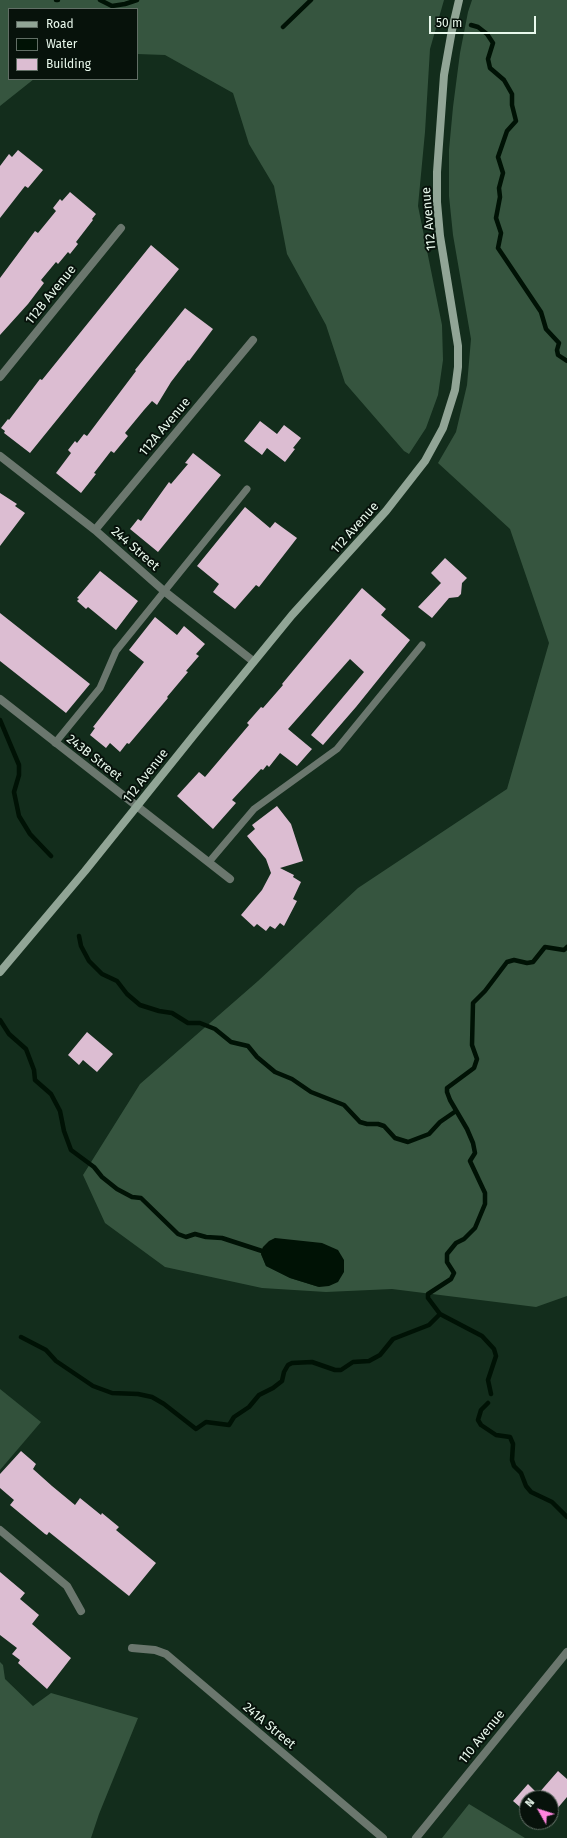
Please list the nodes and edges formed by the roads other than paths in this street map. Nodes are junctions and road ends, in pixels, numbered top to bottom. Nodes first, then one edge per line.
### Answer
1 (459, 0) edge
2 (121, 228) dead end
3 (253, 340) dead end
4 (0, 377) edge
5 (0, 456) edge
6 (247, 489) dead end
7 (95, 530) junction
8 (164, 591) junction
9 (422, 645) dead end
10 (253, 661) junction
11 (0, 699) edge
12 (55, 743) junction
13 (137, 807) junction
14 (209, 862) junction
15 (230, 879) dead end
16 (0, 972) edge
17 (0, 1530) edge
18 (81, 1611) dead end
19 (132, 1648) dead end
20 (567, 1652) edge
21 (383, 1838) edge
22 (416, 1838) edge

1 - 10 main road, 112 Avenue
2 - 4 street, 112B Avenue
3 - 7 street, 112A Avenue
5 - 7 street, 244 Street
6 - 8 lane
7 - 8 street, 244 Street
8 - 10 street, 244 Street
8 - 12 lane
9 - 14 lane
10 - 13 main road, 112 Avenue
11 - 12 street, 243B Street
12 - 13 street, 243B Street
13 - 14 street, 243B Street
13 - 16 main road, 112 Avenue
14 - 15 street, 243B Street
17 - 18 street
19 - 21 street, 241A Street
20 - 22 street, 110 Avenue

